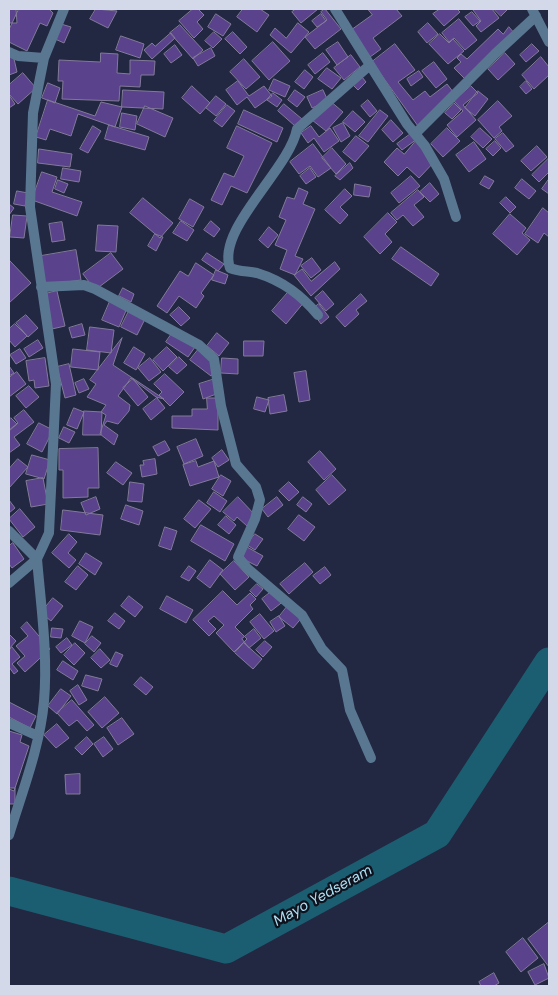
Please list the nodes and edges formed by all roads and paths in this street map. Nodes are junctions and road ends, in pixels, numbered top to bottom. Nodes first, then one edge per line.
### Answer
1 (64, 9) edge
2 (335, 9) edge
3 (534, 13) edge
4 (549, 42) edge
5 (9, 52) edge
6 (44, 58) junction
7 (370, 65) junction
8 (415, 134) junction
9 (456, 217) dead end
10 (41, 287) junction
11 (318, 315) dead end
12 (9, 531) edge
13 (38, 559) junction
14 (9, 583) edge
15 (9, 723) edge
16 (38, 736) junction
17 (371, 758) dead end
18 (9, 835) edge

1 - 6 street
2 - 7 street
3 - 4 street
3 - 8 street
5 - 6 street
6 - 10 street
7 - 8 street
7 - 11 street
8 - 9 street
10 - 13 street
10 - 17 street
12 - 13 street
13 - 14 street
13 - 16 street
15 - 16 street
16 - 18 street

